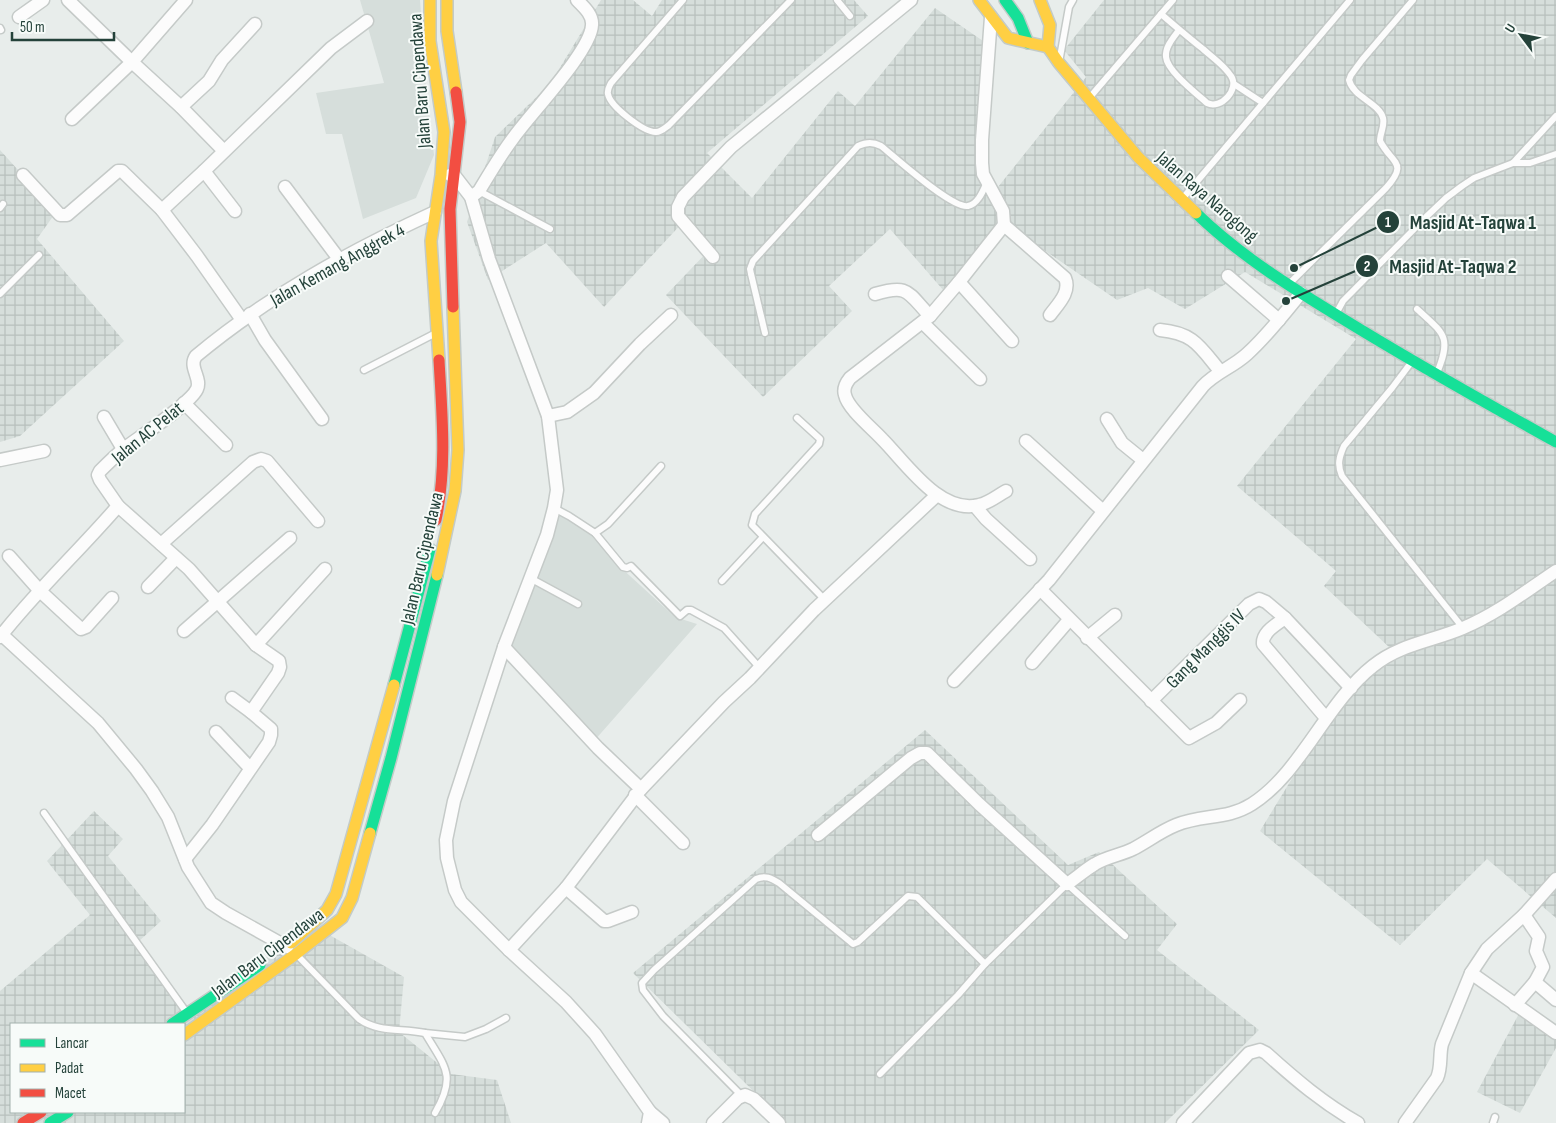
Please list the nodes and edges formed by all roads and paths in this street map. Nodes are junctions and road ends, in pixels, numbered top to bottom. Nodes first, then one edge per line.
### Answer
1 (42, 0) edge
2 (68, 0) edge
3 (186, 0) edge
4 (430, 0) edge
5 (447, 0) edge
6 (577, 0) edge
7 (683, 0) edge
8 (791, 0) edge
9 (837, 0) edge
10 (911, 0) edge
11 (979, 0) edge
12 (1005, 0) edge
13 (1040, 0) edge
14 (1073, 0) edge
15 (1173, 0) edge
16 (1350, 0) edge
17 (1413, 0) edge
18 (1029, 6) dead end
19 (1161, 14) junction
20 (850, 16) dead end
21 (19, 17) dead end
22 (992, 17) junction
23 (367, 21) dead end
24 (255, 24) dead end
25 (1050, 25) junction
26 (1179, 30) junction
27 (1028, 43) junction
28 (1048, 47) junction
29 (132, 62) junction
30 (1059, 63) junction
31 (1234, 84) junction
32 (1088, 100) junction
33 (1263, 103) junction
34 (181, 107) junction
35 (1556, 116) edge
36 (72, 119) dead end
37 (224, 151) junction
38 (1556, 154) edge
39 (1513, 163) junction
40 (204, 171) junction
41 (23, 175) dead end
42 (441, 175) junction
43 (454, 176) junction
44 (986, 182) junction
45 (285, 187) dead end
46 (475, 194) junction
47 (1182, 200) junction
48 (162, 210) junction
49 (235, 211) dead end
50 (435, 212) junction
51 (1004, 225) junction
52 (550, 229) dead end
53 (39, 255) dead end
54 (713, 257) dead end
55 (339, 259) junction
56 (1228, 276) dead end
57 (959, 282) junction
58 (1289, 284) junction
59 (1301, 293) junction
60 (0, 294) edge
61 (875, 294) dead end
62 (1418, 309) dead end
63 (1336, 314) junction
64 (671, 315) dead end
65 (1050, 315) dead end
66 (246, 317) junction
67 (926, 319) junction
68 (1279, 320) junction
69 (1160, 330) dead end
70 (765, 333) dead end
71 (436, 334) junction
72 (1012, 341) dead end
73 (1412, 360) junction
74 (364, 370) dead end
75 (1220, 371) junction
76 (1437, 374) junction
77 (980, 379) dead end
78 (184, 403) junction
79 (548, 416) junction
80 (104, 417) dead end
81 (797, 418) dead end
82 (322, 419) dead end
83 (1107, 419) dead end
84 (1026, 441) dead end
85 (1556, 442) edge
86 (226, 445) dead end
87 (123, 449) junction
88 (44, 451) dead end
89 (0, 460) edge
90 (1143, 460) junction
91 (661, 466) dead end
92 (1006, 491) dead end
93 (937, 495) junction
94 (118, 506) junction
95 (975, 506) junction
96 (554, 508) junction
97 (1102, 511) junction
98 (318, 521) dead end
99 (594, 533) junction
100 (763, 536) junction
101 (290, 538) dead end
102 (161, 544) junction
103 (431, 545) junction
104 (444, 548) junction
105 (9, 556) dead end
106 (176, 558) junction
107 (1030, 559) dead end
108 (326, 570) dead end
109 (1556, 570) edge
110 (530, 578) junction
111 (722, 581) dead end
112 (148, 587) dead end
113 (1040, 589) junction
114 (40, 591) junction
115 (112, 598) dead end
116 (825, 600) junction
117 (218, 603) junction
118 (578, 604) dead end
119 (1115, 615) dead end
120 (1285, 618) junction
121 (1069, 620) junction
122 (1463, 628) junction
123 (184, 632) dead end
124 (1, 635) edge
125 (1087, 638) junction
126 (256, 645) junction
127 (504, 647) junction
128 (1032, 664) dead end
129 (759, 667) junction
130 (954, 681) dead end
131 (1351, 688) junction
132 (232, 698) dead end
133 (1240, 700) dead end
134 (1151, 701) junction
135 (251, 712) junction
136 (1326, 718) junction
137 (216, 732) dead end
138 (376, 754) junction
139 (391, 758) junction
140 (250, 768) junction
141 (638, 792) junction
142 (44, 813) dead end
143 (818, 834) dead end
144 (683, 843) dead end
145 (185, 859) junction
146 (1556, 879) edge
147 (1067, 884) junction
148 (566, 888) junction
149 (632, 912) dead end
150 (1524, 916) junction
151 (1125, 936) dead end
152 (509, 950) junction
153 (283, 952) junction
154 (985, 964) junction
155 (1471, 972) junction
156 (1535, 982) junction
157 (1556, 1000) edge
158 (1515, 1005) junction
159 (187, 1014) junction
160 (506, 1018) dead end
161 (174, 1023) edge
162 (195, 1027) junction
163 (425, 1033) junction
164 (1556, 1033) edge
165 (185, 1034) edge
166 (880, 1074) dead end
167 (741, 1096) junction
168 (39, 1113) edge
169 (66, 1113) edge
170 (435, 1113) dead end
171 (649, 1117) edge
172 (23, 1123) edge
173 (50, 1123) edge
174 (663, 1123) edge
175 (712, 1123) edge
176 (779, 1123) edge
177 (1183, 1123) edge
178 (1358, 1123) edge
179 (1405, 1123) edge

1 - 21 street
2 - 29 street
3 - 29 street
4 - 42 main road, Jalan Baru Cipendawa
5 - 43 main road, Jalan Baru Cipendawa
6 - 46 street
7 - 8 lane
9 - 20 lane
10 - 54 street
11 - 22 main road
12 - 27 main road
13 - 25 main road
14 - 30 lane
15 - 19 lane
16 - 33 lane
17 - 58 lane
18 - 25 main road
19 - 26 lane
19 - 32 lane
22 - 27 main road
22 - 44 street
23 - 37 street
24 - 34 street
25 - 28 main road
26 - 31 lane
26 - 31 lane
27 - 28 main road
28 - 30 main road, Jalan Raya Narogong
29 - 34 street
29 - 36 street
30 - 32 main road, Jalan Raya Narogong
31 - 33 lane
32 - 47 main road, Jalan Raya Narogong
33 - 47 lane
34 - 37 street
35 - 39 lane
37 - 40 street
38 - 39 lane
39 - 63 lane
40 - 48 street
40 - 49 street
41 - 48 street
42 - 43 street
42 - 50 main road, Jalan Baru Cipendawa
43 - 46 street
43 - 104 main road, Jalan Baru Cipendawa
44 - 51 street
44 - 70 lane
45 - 55 street
46 - 52 lane
46 - 79 street
47 - 58 main road, Jalan Raya Narogong
48 - 66 street
50 - 55 street, Jalan Kemang Anggrek 4
50 - 71 main road, Jalan Baru Cipendawa
51 - 57 street
51 - 65 street
53 - 60 lane
55 - 66 street, Jalan Kemang Anggrek 4
56 - 68 street
57 - 67 street
57 - 72 street
58 - 59 main road, Jalan Raya Narogong
59 - 63 main road, Jalan Raya Narogong
59 - 68 street
61 - 67 street
62 - 76 lane
63 - 73 main road, Jalan Raya Narogong
64 - 79 street
66 - 78 street, Jalan AC Pelat
66 - 82 street
67 - 77 street
67 - 93 street
68 - 75 street
69 - 75 street
71 - 74 lane
71 - 103 main road, Jalan Baru Cipendawa
73 - 76 main road, Jalan Raya Narogong
73 - 122 lane
75 - 90 street
76 - 85 main road, Jalan Raya Narogong
78 - 86 street
78 - 87 street, Jalan AC Pelat
79 - 96 street
80 - 87 street
81 - 100 lane
83 - 90 street
84 - 97 street
87 - 94 street, Jalan AC Pelat
88 - 89 street
90 - 97 street
91 - 99 lane
92 - 95 street
93 - 95 street
93 - 116 street
94 - 102 street
94 - 114 street
95 - 107 street
96 - 99 lane
96 - 110 street
97 - 113 street
98 - 102 street
99 - 129 lane
100 - 111 lane
100 - 116 lane
101 - 117 street
102 - 106 street
103 - 104 main road
103 - 138 main road, Jalan Baru Cipendawa
104 - 139 main road, Jalan Baru Cipendawa
105 - 114 street
106 - 112 street
106 - 117 street
108 - 126 street
109 - 122 street
110 - 118 lane
110 - 127 street
113 - 121 street, Gang Manggis IV
113 - 130 street
114 - 115 street
114 - 124 street
116 - 129 street
117 - 123 street
117 - 126 street
119 - 125 street
120 - 131 street, Gang Manggis IV
120 - 134 street, Gang Manggis IV
120 - 136 street, Gang Manggis IV
121 - 125 street, Gang Manggis IV
121 - 128 street
122 - 131 street
124 - 145 street
125 - 134 street, Gang Manggis IV
126 - 135 street
127 - 141 street
127 - 152 street
129 - 141 street
131 - 136 street
132 - 135 street
133 - 134 street, Gang Manggis IV
135 - 140 street
136 - 147 street
137 - 140 street
138 - 139 main road
138 - 153 main road, Jalan Baru Cipendawa
139 - 153 main road, Jalan Baru Cipendawa
140 - 145 street
141 - 144 street
141 - 148 street
142 - 159 lane
143 - 147 street
145 - 153 street
146 - 150 street
147 - 151 lane
147 - 154 lane
148 - 149 street
148 - 152 street
150 - 155 street
150 - 156 street
152 - 171 street
153 - 159 main road, Jalan Baru Cipendawa
153 - 162 main road, Jalan Baru Cipendawa
153 - 163 lane
154 - 166 lane
154 - 167 lane
155 - 158 street
155 - 179 street
156 - 157 street
156 - 158 street
158 - 164 street
159 - 161 main road, Jalan Baru Cipendawa
159 - 162 lane
160 - 163 lane
162 - 165 main road, Jalan Baru Cipendawa
163 - 170 lane
167 - 175 street
167 - 176 street
168 - 172 main road
169 - 173 main road
171 - 174 street
177 - 178 street

